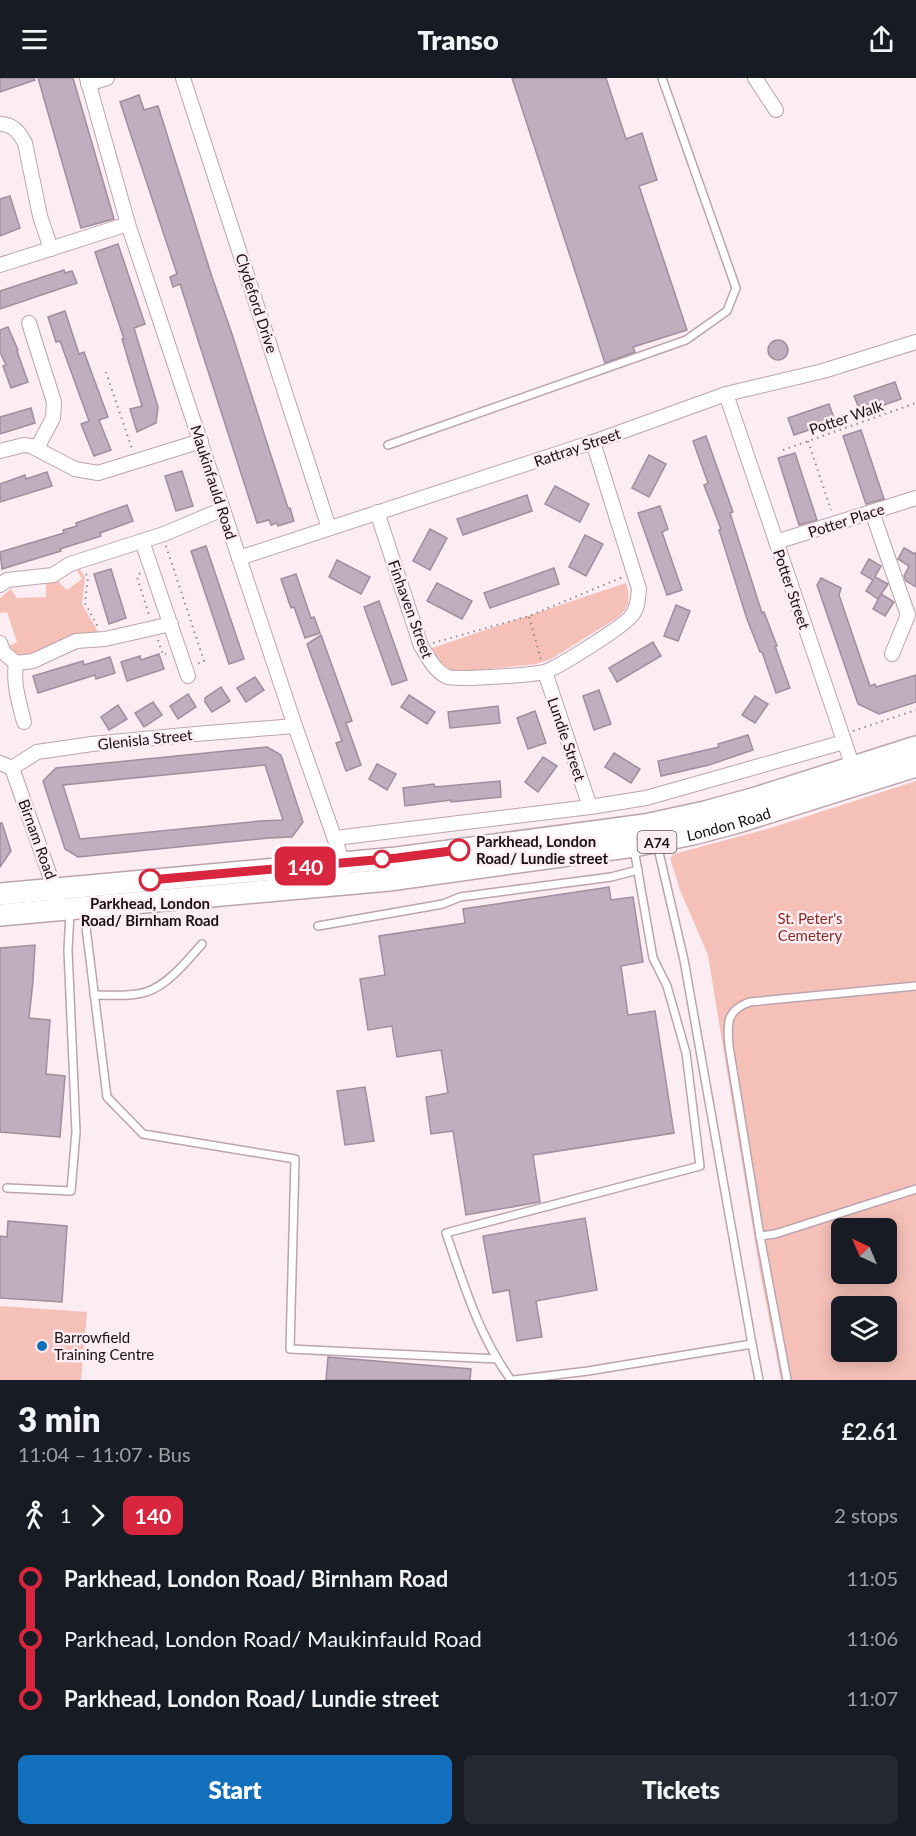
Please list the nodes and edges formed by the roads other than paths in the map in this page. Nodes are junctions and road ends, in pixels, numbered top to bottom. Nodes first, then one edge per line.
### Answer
1 (107, 78) edge
2 (184, 78) edge
3 (662, 78) edge
4 (755, 78) edge
5 (88, 81) edge
6 (776, 110) dead end
7 (0, 124) edge
8 (128, 224) junction
9 (51, 249) junction
10 (0, 265) edge
11 (29, 323) dead end
12 (916, 342) edge
13 (726, 394) junction
14 (201, 441) junction
15 (593, 442) junction
16 (388, 445) dead end
17 (38, 448) junction
18 (0, 451) edge
19 (916, 498) edge
20 (223, 509) junction
21 (378, 512) junction
22 (872, 512) junction
23 (329, 528) junction
24 (142, 541) junction
25 (776, 542) junction
26 (239, 558) junction
27 (0, 585) edge
28 (912, 616) edge
29 (171, 624) junction
30 (0, 643) edge
31 (892, 654) dead end
32 (16, 663) junction
33 (187, 672) road end
34 (545, 672) junction
35 (24, 722) dead end
36 (295, 726) junction
37 (843, 738) junction
38 (916, 747) edge
39 (6, 766) edge
40 (916, 766) edge
41 (856, 776) junction
42 (590, 807) junction
43 (655, 833) junction
44 (632, 837) junction
45 (335, 838) junction
46 (341, 863) junction
47 (638, 870) junction
48 (343, 885) junction
49 (55, 888) junction
50 (0, 894) edge
51 (71, 910) junction
52 (0, 915) edge
53 (318, 926) dead end
54 (202, 944) dead end
55 (916, 987) edge
56 (94, 995) junction
57 (8, 1188) dead end
58 (916, 1190) edge
59 (760, 1236) junction
60 (752, 1344) junction
61 (496, 1359) junction
62 (513, 1380) edge
63 (759, 1380) edge
64 (787, 1380) edge

1 - 5 street
2 - 23 street, Clydeford Drive
3 - 16 lane
4 - 6 street
5 - 8 street, Maukinfauld Road
7 - 9 street
8 - 9 street
8 - 14 street, Maukinfauld Road
9 - 10 street
11 - 17 street
12 - 13 street, Rattray Street
13 - 15 street, Rattray Street
13 - 25 street, Potter Street
14 - 17 street
14 - 20 street, Maukinfauld Road
15 - 21 street, Rattray Street
15 - 34 street, Finhaven Street
17 - 18 street
19 - 22 street, Potter Place
20 - 24 street
20 - 26 street, Maukinfauld Road
21 - 23 street, Rattray Street
21 - 34 street, Finhaven Street
22 - 25 street, Potter Place
22 - 28 street
23 - 26 street, Rattray Street
24 - 27 street
24 - 29 street
25 - 37 street, Potter Street
26 - 36 street, Maukinfauld Road
28 - 31 street
29 - 32 street
29 - 33 street
30 - 32 street
32 - 35 street
34 - 42 street, Lundie Street
36 - 39 street, Glenisla Street
36 - 45 street, Maukinfauld Road
37 - 41 street, Potter Street
37 - 42 street
38 - 41 main road, London Road / A74
39 - 49 street, Birnam Road
40 - 41 main road, London Road / A74
41 - 43 main road, London Road / A74
42 - 45 street
43 - 44 main road, London Road / A74
43 - 60 lane
44 - 46 main road, London Road / A74
44 - 47 lane
44 - 48 main road, London Road / A74
45 - 46 street, Maukinfauld Road
46 - 48 street, Maukinfauld Road
46 - 49 main road, London Road / A74
47 - 53 lane
47 - 61 lane
48 - 51 main road, London Road / A74
49 - 50 main road, London Road / A74
49 - 51 street, Birnam Road
51 - 52 main road, London Road / A74
51 - 56 lane
51 - 57 lane
54 - 56 lane
55 - 59 lane
56 - 61 lane
58 - 59 lane
59 - 64 lane
60 - 62 lane
60 - 63 lane
61 - 62 lane

